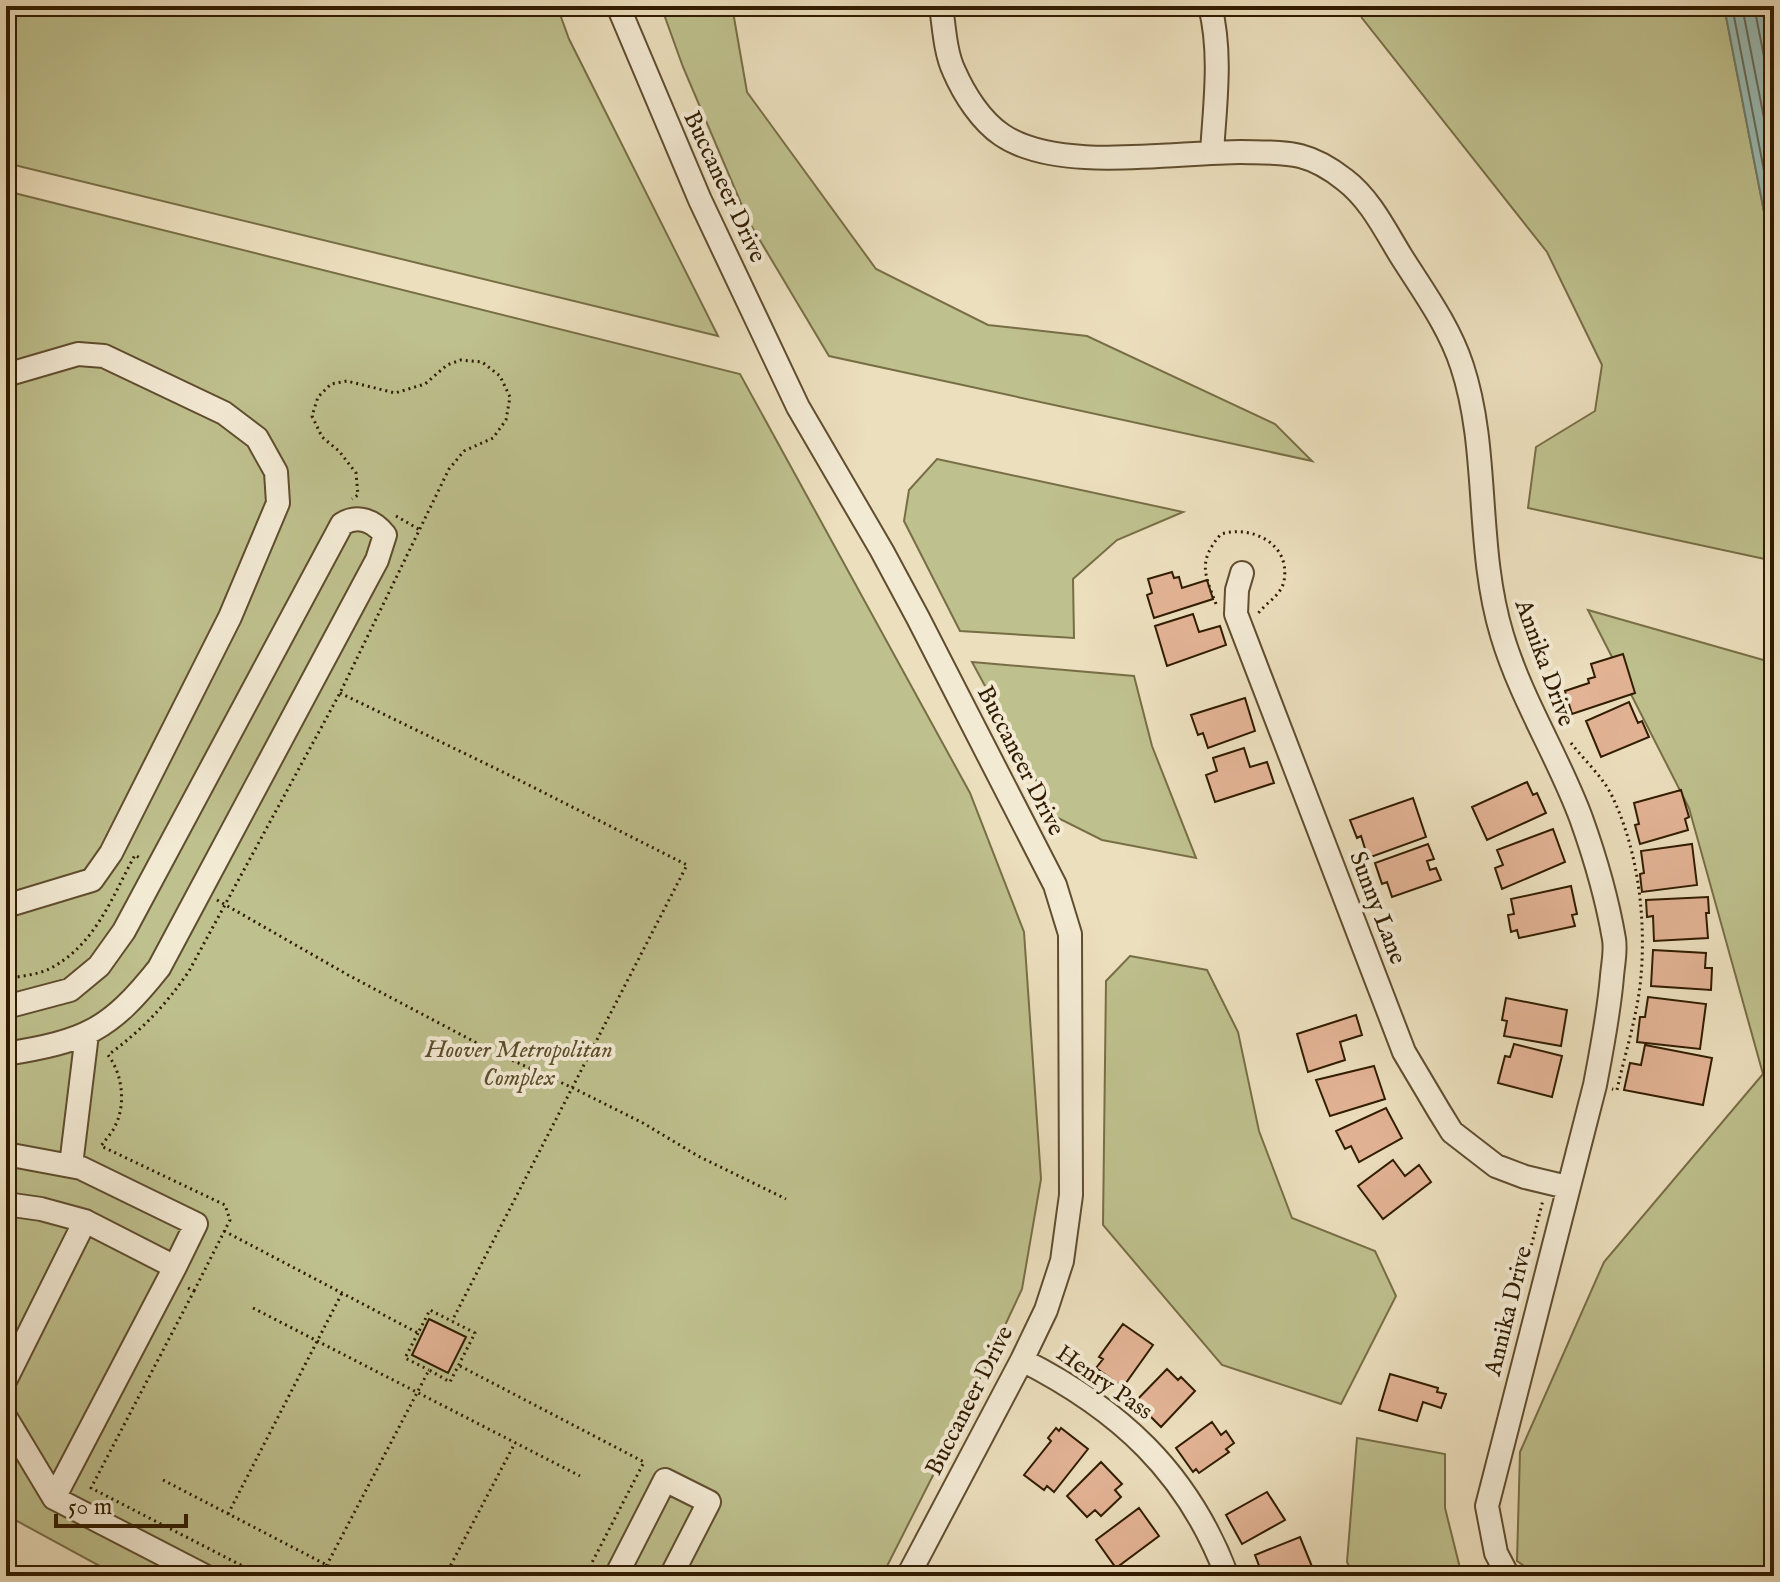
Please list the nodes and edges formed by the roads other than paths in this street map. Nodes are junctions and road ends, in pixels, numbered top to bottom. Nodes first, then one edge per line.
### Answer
1 (618, 6) edge
2 (941, 6) edge
3 (1210, 6) edge
4 (1212, 152) junction
5 (6, 375) edge
6 (1242, 573) dead end
7 (6, 906) edge
8 (6, 1007) edge
9 (87, 1034) junction
10 (6, 1054) edge
11 (6, 1154) edge
12 (71, 1165) junction
13 (1557, 1185) junction
14 (6, 1204) edge
15 (85, 1221) junction
16 (172, 1273) junction
17 (1022, 1360) junction
18 (6, 1379) edge
19 (6, 1418) edge
20 (54, 1498) junction
21 (205, 1576) edge
22 (616, 1576) edge
23 (671, 1576) edge
24 (908, 1576) edge
25 (1227, 1576) edge
26 (1508, 1576) edge

1 - 17 street, Buccaneer Drive
2 - 4 street, Annika Drive
3 - 4 street
4 - 13 street, Annika Drive
5 - 7 street
6 - 13 street, Sunny Lane
8 - 9 street
9 - 10 street
9 - 12 street
11 - 12 street
12 - 16 street
13 - 26 street, Annika Drive
14 - 15 street
15 - 16 street
15 - 18 street
16 - 20 street
17 - 24 street, Buccaneer Drive
17 - 25 street, Henry Pass
19 - 20 street
20 - 21 street
22 - 23 street

